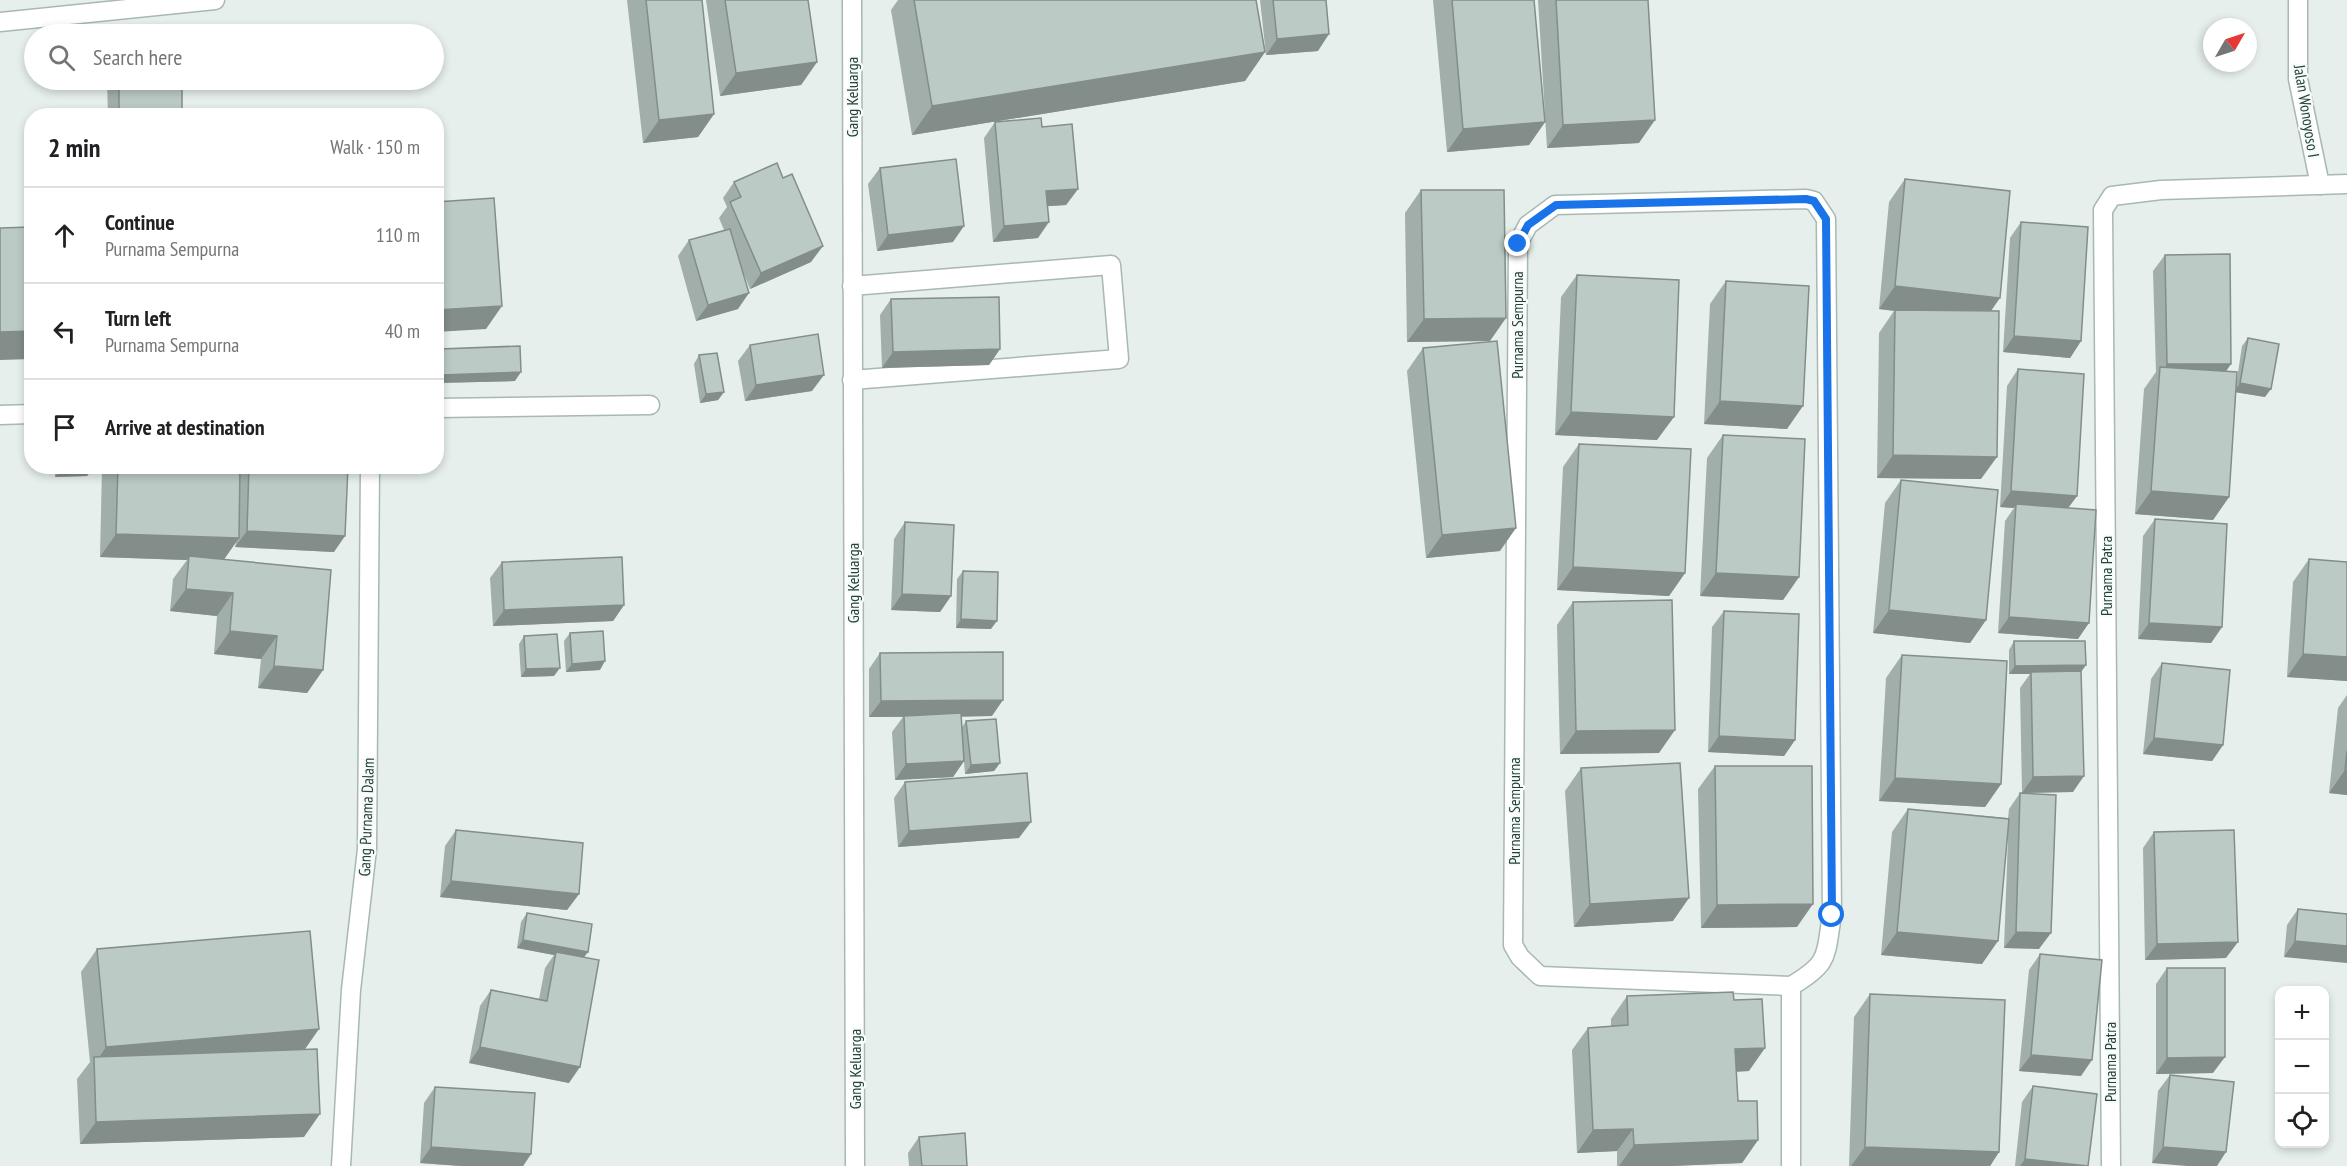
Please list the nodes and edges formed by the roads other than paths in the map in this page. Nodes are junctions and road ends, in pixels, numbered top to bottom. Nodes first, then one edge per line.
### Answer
1 (215, 0) edge
2 (852, 0) edge
3 (2298, 0) edge
4 (0, 22) edge
5 (2347, 184) edge
6 (2320, 185) junction
7 (852, 286) junction
8 (852, 380) junction
9 (650, 405) dead end
10 (444, 408) edge
11 (24, 414) edge
12 (0, 415) edge
13 (370, 474) edge
14 (1791, 986) junction
15 (341, 1166) edge
16 (855, 1166) edge
17 (1791, 1166) edge
18 (2110, 1166) edge

1 - 4 street
2 - 7 street, Gang Keluarga
3 - 6 street, Jalan Wonoyoso I
5 - 6 street
6 - 18 street, Purnama Patra
7 - 8 street, Gang Keluarga
7 - 8 street
8 - 16 street, Gang Keluarga
9 - 10 street
11 - 12 street
13 - 15 street, Gang Purnama Dalam
14 - 14 street, Purnama Sempurna
14 - 17 street

